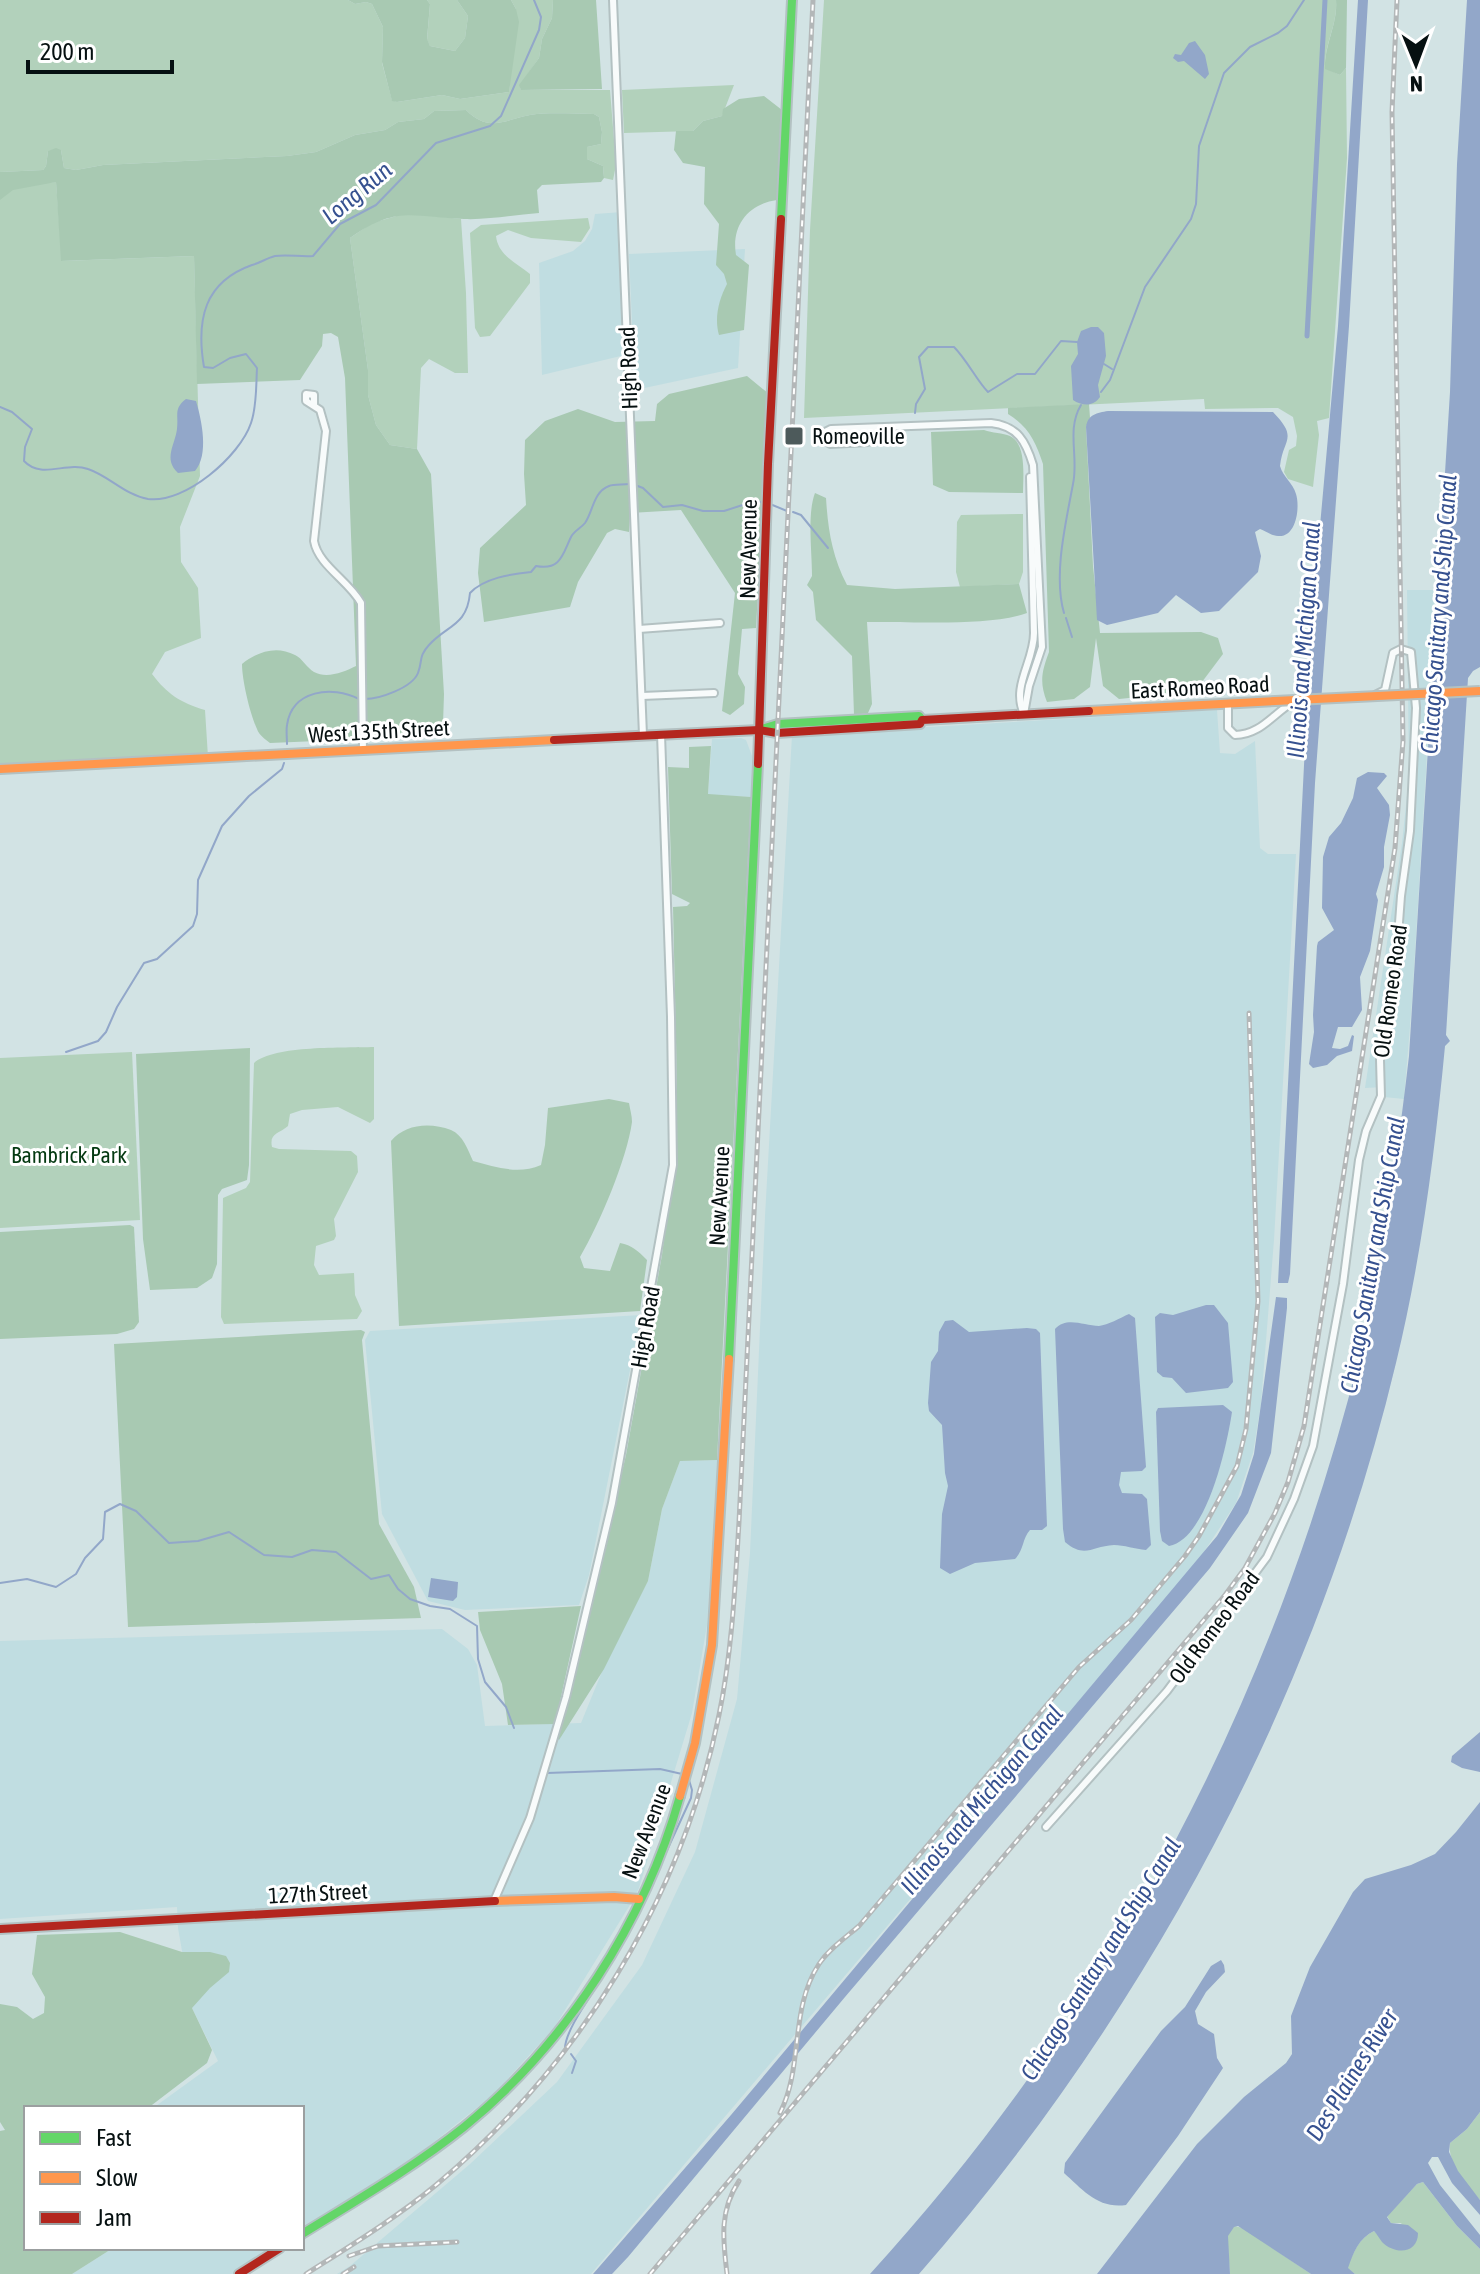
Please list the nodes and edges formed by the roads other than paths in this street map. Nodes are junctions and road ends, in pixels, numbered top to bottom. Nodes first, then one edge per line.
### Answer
1 (613, 0) edge
2 (792, 0) edge
3 (314, 404) dead end
4 (868, 428) junction
5 (720, 623) dead end
6 (639, 629) junction
7 (1480, 691) edge
8 (714, 693) dead end
9 (642, 696) junction
10 (1228, 703) junction
11 (1024, 714) junction
12 (759, 730) junction
13 (661, 734) junction
14 (643, 735) junction
15 (363, 750) junction
16 (0, 769) edge
17 (1046, 1827) dead end
18 (639, 1899) junction
19 (494, 1901) junction
20 (0, 1929) edge
21 (304, 2233) edge
22 (277, 2250) edge
23 (239, 2274) edge

1 - 6 street, High Road
2 - 12 main road, New Avenue
3 - 15 street
4 - 4 street
4 - 11 street
5 - 6 street
6 - 9 street, High Road
7 - 10 main road, East Romeo Road, bridge
8 - 9 street
9 - 14 street, High Road
10 - 11 main road, East Romeo Road
10 - 17 street, Old Romeo Road, bridge
11 - 12 main road, East Romeo Road
12 - 13 main road, West 135th Street
12 - 18 main road, New Avenue
13 - 14 main road, West 135th Street
13 - 19 street, High Road
14 - 15 main road, West 135th Street
15 - 16 main road, West 135th Street
18 - 19 main road, 127th Street
18 - 21 main road, New Avenue
19 - 20 main road, 127th Street
22 - 23 main road

